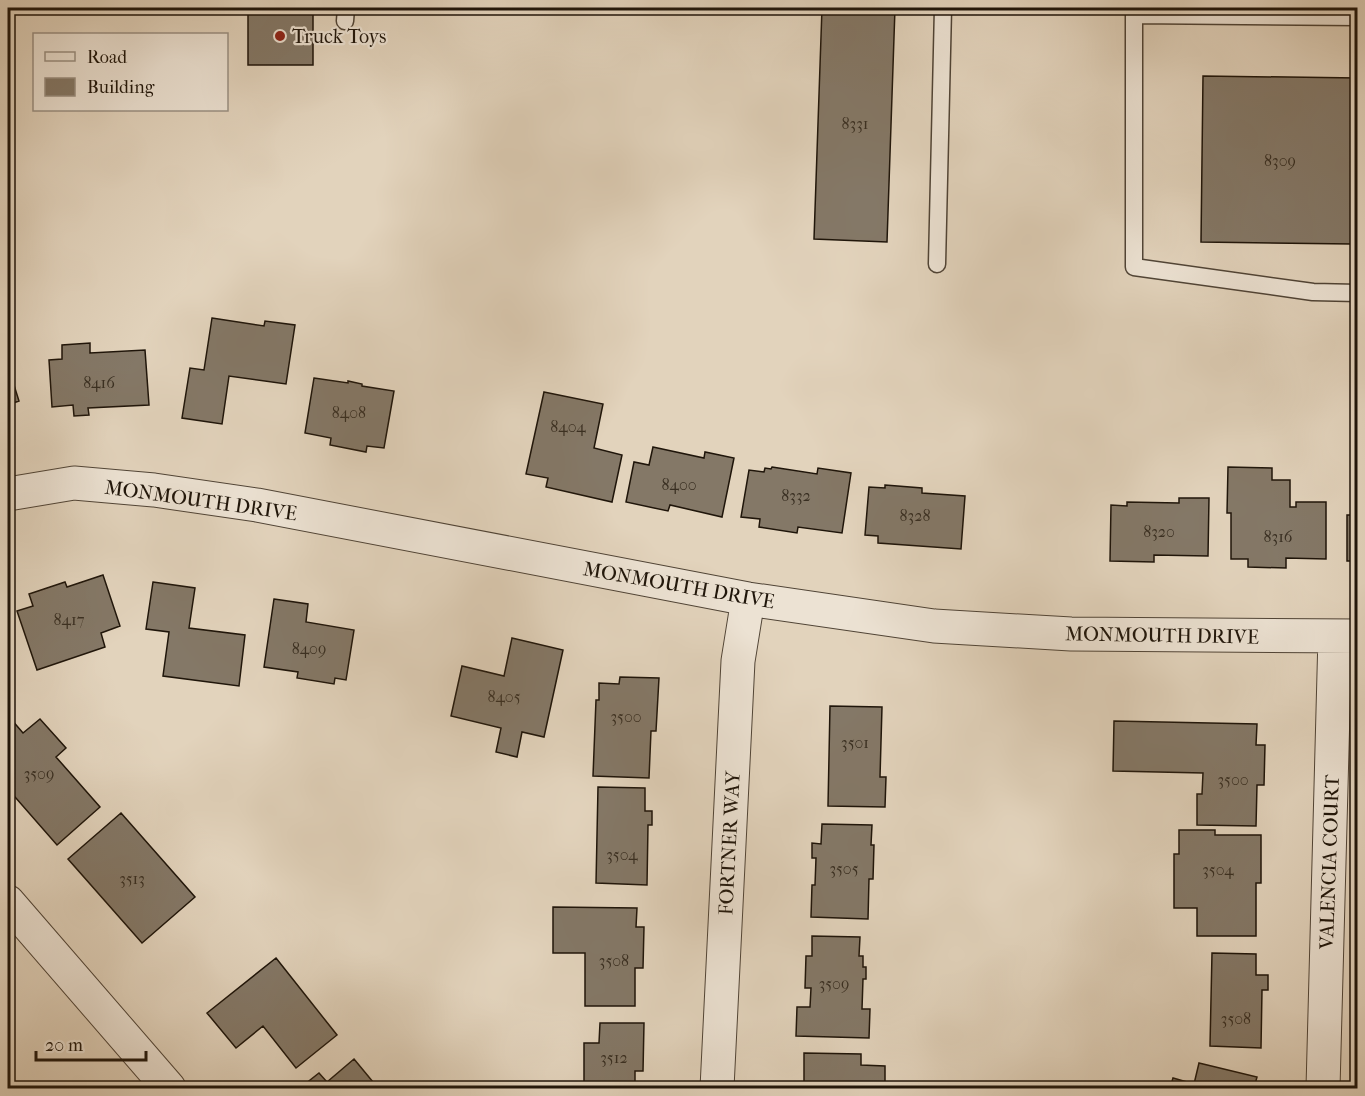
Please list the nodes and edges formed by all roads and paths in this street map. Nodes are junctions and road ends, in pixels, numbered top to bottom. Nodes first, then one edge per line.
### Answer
1 (943, 8) edge
2 (1134, 11) edge
3 (1358, 17) edge
4 (937, 264) dead end
5 (1358, 294) edge
6 (8, 494) edge
7 (748, 599) junction
8 (1346, 636) edge
9 (8, 902) edge
10 (169, 1089) edge
11 (717, 1089) edge
12 (1323, 1089) edge

1 - 4 lane
2 - 3 lane
2 - 5 lane
6 - 7 street, MONMOUTH DRIVE
7 - 8 street, MONMOUTH DRIVE
7 - 11 street, FORTNER WAY
8 - 12 street, VALENCIA COURT
9 - 10 street

